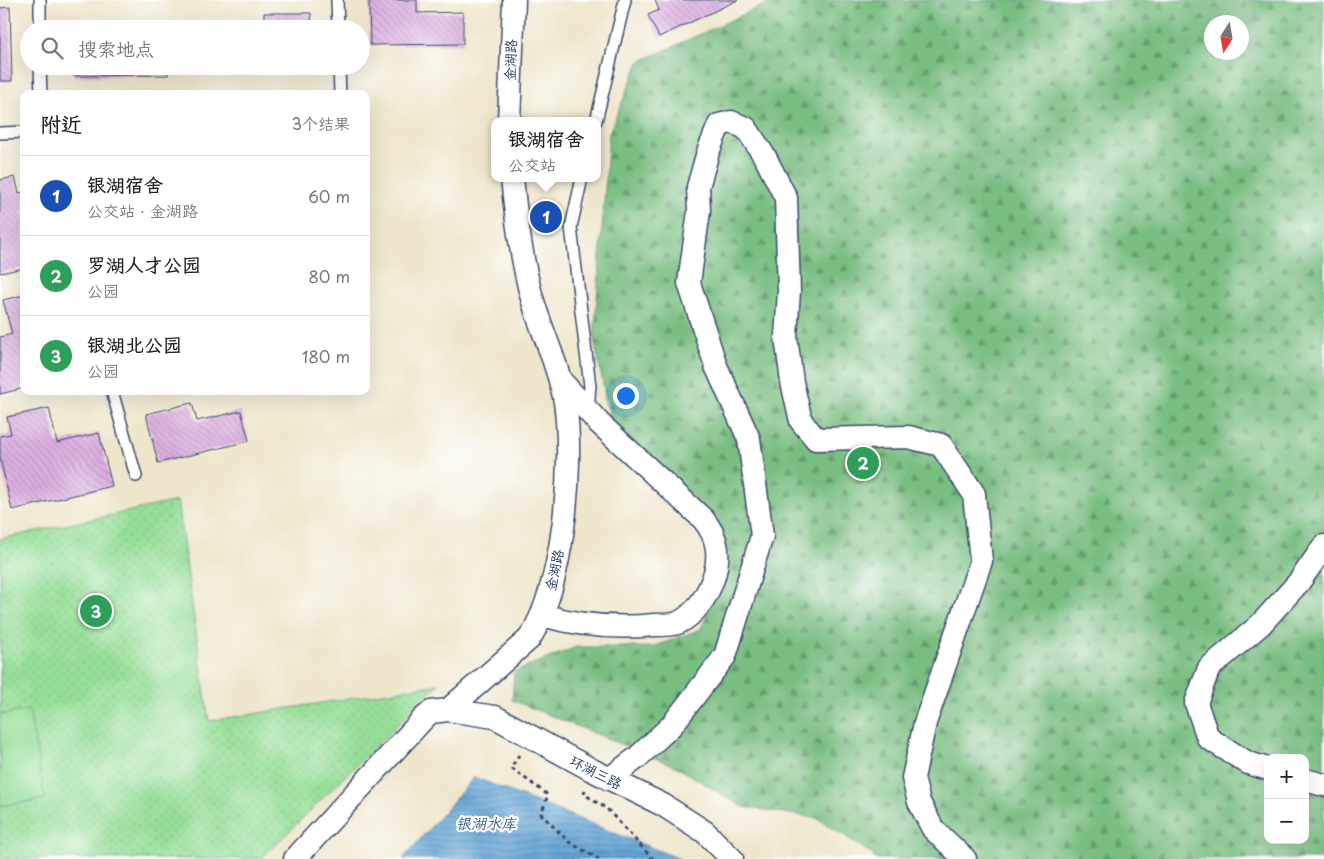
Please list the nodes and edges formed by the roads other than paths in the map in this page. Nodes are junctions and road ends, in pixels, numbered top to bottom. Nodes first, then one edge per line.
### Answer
1 (40, 0) edge
2 (337, 0) edge
3 (514, 0) edge
4 (625, 0) edge
5 (40, 20) edge
6 (338, 20) edge
7 (40, 75) edge
8 (339, 75) edge
9 (40, 90) edge
10 (340, 90) edge
11 (509, 117) edge
12 (597, 117) edge
13 (20, 132) edge
14 (0, 133) edge
15 (513, 182) edge
16 (581, 182) edge
17 (560, 380) junction
18 (113, 395) edge
19 (588, 411) junction
20 (136, 476) dead end
21 (1324, 546) edge
22 (542, 615) junction
23 (448, 710) junction
24 (1264, 768) edge
25 (609, 779) junction
26 (1309, 781) edge
27 (1324, 785) edge
28 (295, 859) edge
29 (732, 859) edge
30 (965, 859) edge

1 - 5 lane
2 - 6 lane
3 - 11 street, 金湖路
4 - 12 lane
7 - 9 lane
8 - 10 lane
13 - 14 lane
15 - 17 street, 金湖路
16 - 19 lane
17 - 19 street
17 - 22 street, 金湖路
18 - 20 lane
19 - 22 street
21 - 24 street
22 - 23 street, 金湖路
23 - 25 street, 环湖三路
23 - 28 street, 金湖路
25 - 29 street, 环湖三路
25 - 30 street
26 - 27 street

